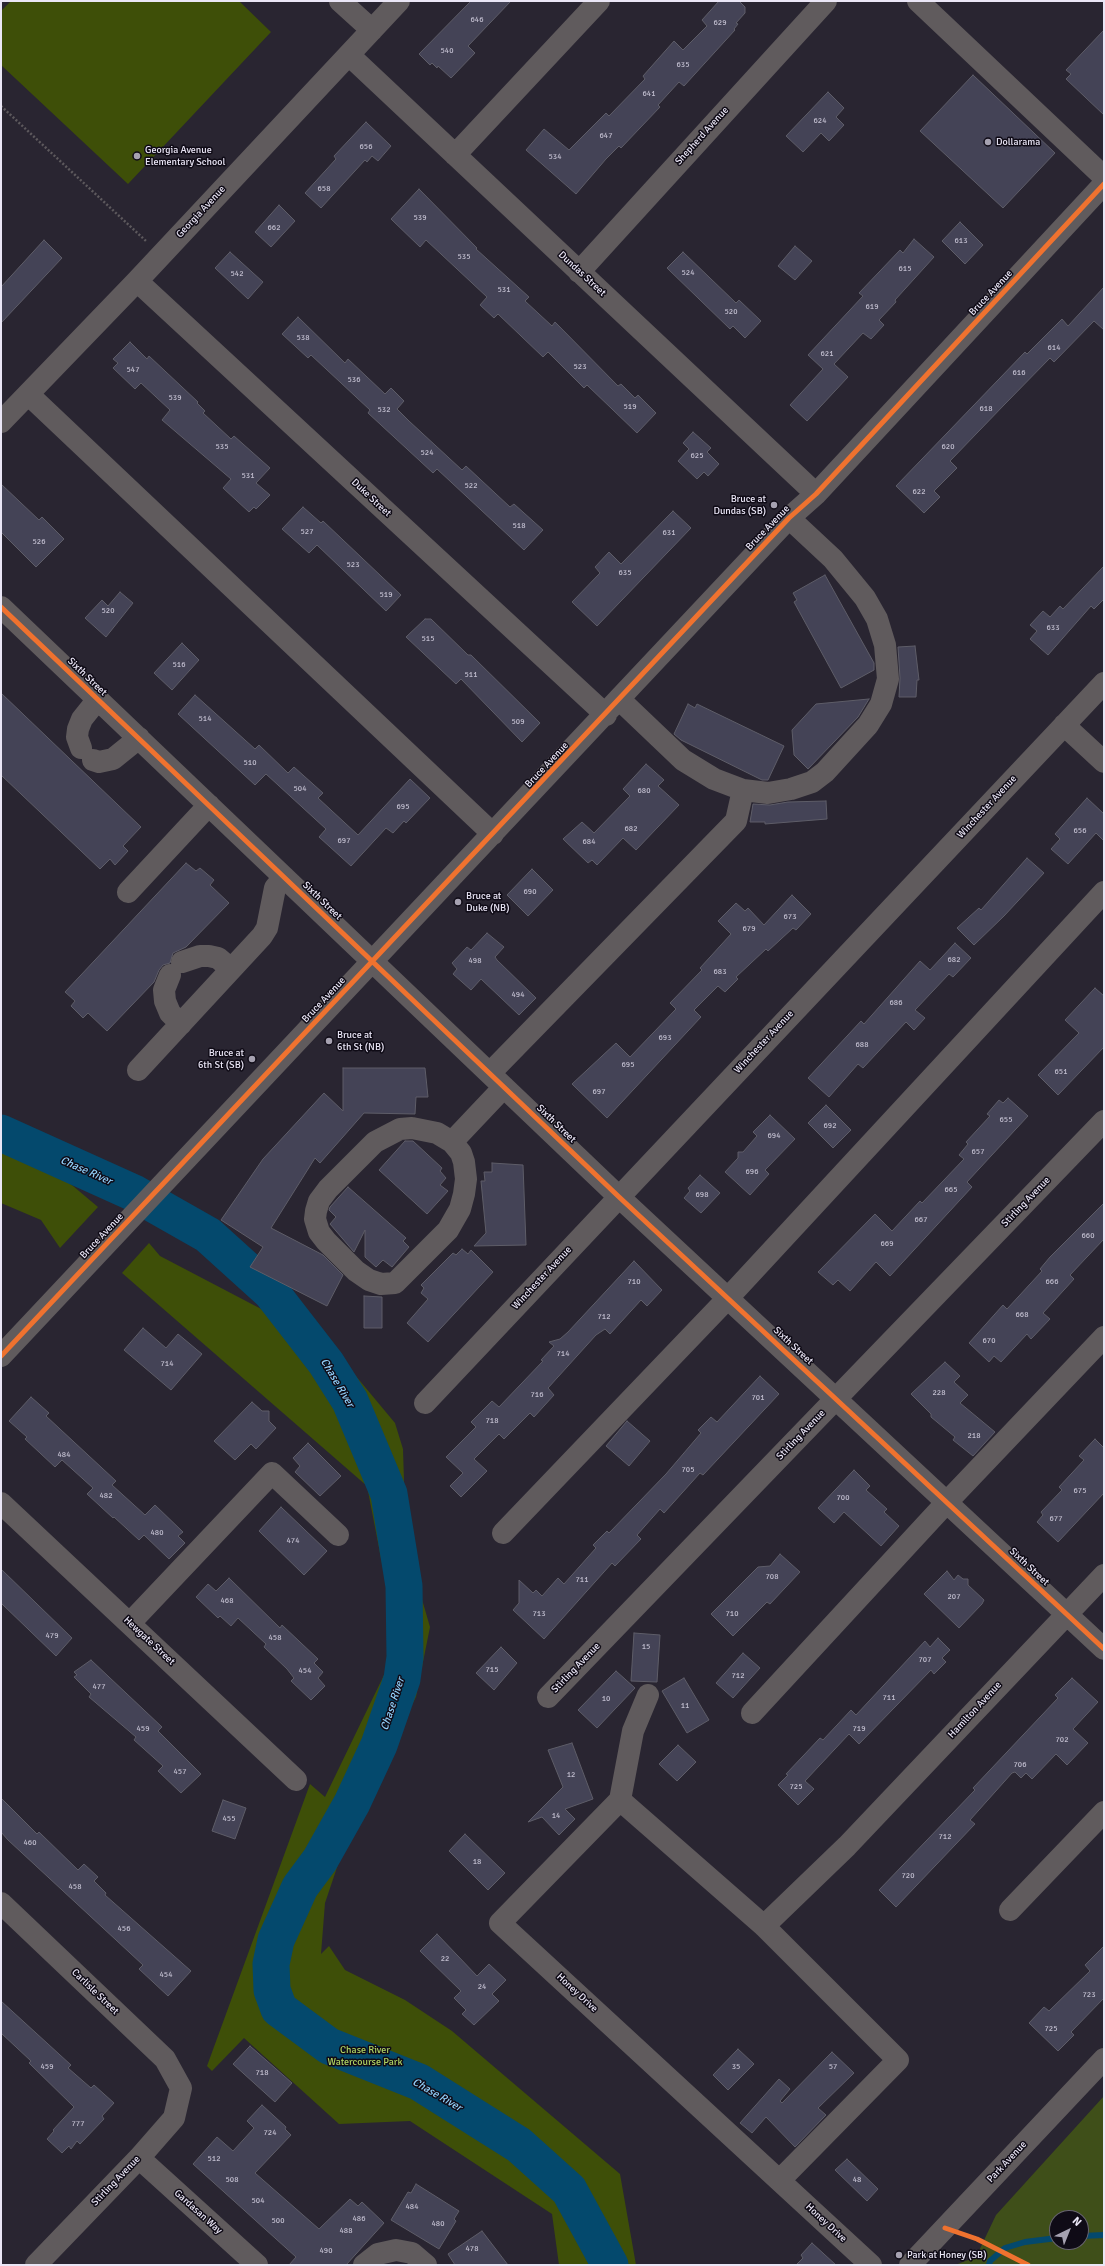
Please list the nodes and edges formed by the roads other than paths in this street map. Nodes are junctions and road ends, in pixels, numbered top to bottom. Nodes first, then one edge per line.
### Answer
1 (340, 1) edge
2 (400, 1) edge
3 (599, 1) edge
4 (826, 1) edge
5 (918, 1) edge
6 (372, 30) junction
7 (349, 55) junction
8 (455, 155) junction
9 (1104, 177) edge
10 (1104, 184) edge
11 (579, 272) junction
12 (137, 281) junction
13 (28, 394) junction
14 (1, 422) edge
15 (816, 494) junction
16 (790, 518) junction
17 (1, 607) edge
18 (1104, 683) edge
19 (98, 699) junction
20 (612, 707) junction
21 (1064, 725) junction
22 (139, 738) junction
23 (1104, 762) edge
24 (743, 790) junction
25 (209, 805) junction
26 (493, 834) junction
27 (284, 877) junction
28 (128, 892) dead end
29 (1104, 892) edge
30 (373, 962) junction
31 (231, 969) junction
32 (181, 1024) junction
33 (138, 1070) dead end
34 (497, 1080) junction
35 (1104, 1121) edge
36 (452, 1142) junction
37 (618, 1196) junction
38 (728, 1298) junction
39 (1104, 1337) edge
40 (1, 1356) edge
41 (836, 1399) junction
42 (425, 1403) dead end
43 (947, 1502) junction
44 (1, 1503) edge
45 (503, 1533) dead end
46 (338, 1534) dead end
47 (1104, 1574) edge
48 (1066, 1614) junction
49 (130, 1624) junction
50 (1104, 1649) edge
51 (648, 1695) dead end
52 (548, 1697) dead end
53 (752, 1712) dead end
54 (296, 1780) dead end
55 (620, 1800) junction
56 (1104, 1812) edge
57 (1, 1902) edge
58 (1010, 1910) dead end
59 (764, 1926) junction
60 (1104, 2059) edge
61 (181, 2088) joint
62 (139, 2158) junction
63 (780, 2180) junction
64 (36, 2265) edge
65 (257, 2265) edge
66 (364, 2265) edge
67 (426, 2265) edge
68 (871, 2265) edge
69 (910, 2265) edge

1 - 6 street
2 - 6 street, Georgia Avenue
3 - 8 street
4 - 11 street, Shepherd Avenue
5 - 9 street
6 - 7 street, Georgia Avenue
7 - 8 street, Dundas Street
7 - 12 street, Georgia Avenue
8 - 11 street, Dundas Street
10 - 15 street, Bruce Avenue
11 - 15 street, Dundas Street
12 - 13 street, Georgia Avenue
12 - 20 street, Duke Street
13 - 14 street, Georgia Avenue
13 - 26 street
15 - 16 street, Bruce Avenue
16 - 20 street, Bruce Avenue
16 - 24 street, Bruce Avenue
17 - 19 street, Sixth Street
18 - 21 street, Winchester Avenue
19 - 22 street, Sixth Street
19 - 22 street
20 - 24 street, Bruce Avenue
20 - 26 street, Bruce Avenue
21 - 23 street
21 - 37 street, Winchester Avenue
22 - 25 street, Sixth Street
24 - 34 street
25 - 27 street, Sixth Street
25 - 28 street
26 - 30 street, Bruce Avenue
27 - 30 street, Sixth Street
27 - 31 street
29 - 38 street
30 - 34 street, Sixth Street
30 - 40 street, Bruce Avenue
31 - 32 street
31 - 32 street
32 - 33 street
34 - 36 street
34 - 37 street, Sixth Street
35 - 41 street, Stirling Avenue
36 - 36 street
37 - 38 street, Sixth Street
37 - 42 street, Winchester Avenue
38 - 41 street, Sixth Street
38 - 45 street
39 - 43 street
41 - 43 street, Sixth Street
41 - 52 street, Stirling Avenue
43 - 48 street, Sixth Street
43 - 53 street
44 - 49 street, Hewgate Street
46 - 49 street
47 - 48 street, Hamilton Avenue
48 - 50 street, Sixth Street
48 - 59 street, Hamilton Avenue
49 - 54 street, Hewgate Street
51 - 55 street
55 - 59 street
55 - 63 street, Honey Drive
56 - 58 street
57 - 61 street, Carlisle Street
59 - 63 street
60 - 69 street, Park Avenue
61 - 62 street, Stirling Avenue
62 - 64 street, Stirling Avenue
62 - 65 street, Gardasan Way
63 - 68 street, Honey Drive
66 - 67 street

